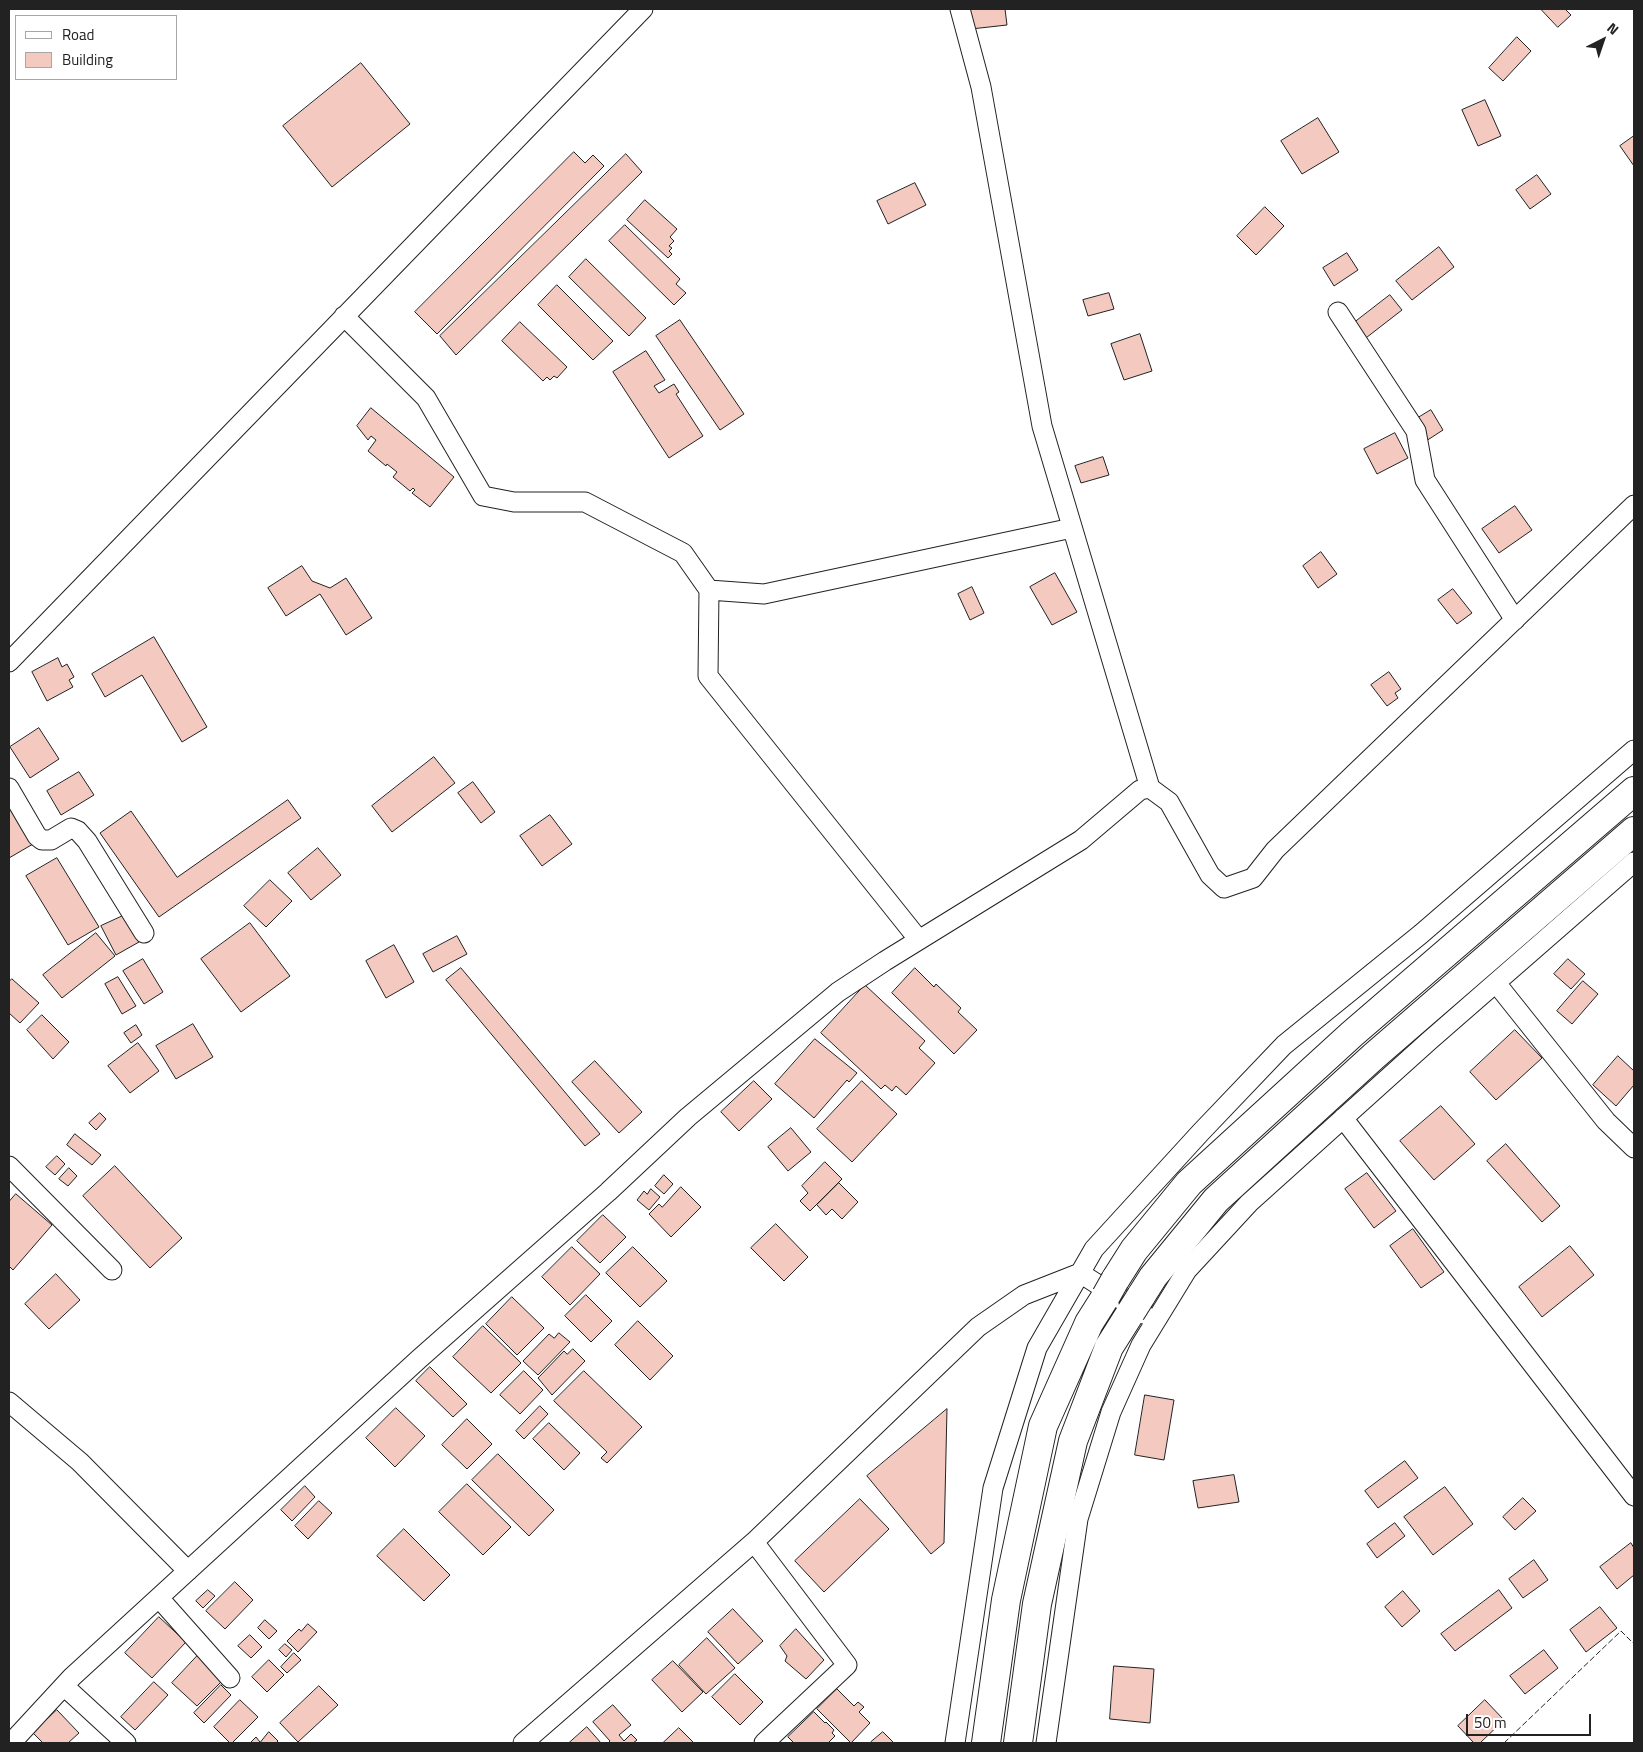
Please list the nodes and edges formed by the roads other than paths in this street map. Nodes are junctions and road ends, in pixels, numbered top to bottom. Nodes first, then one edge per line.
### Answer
1 (643, 9) edge
2 (960, 9) edge
3 (1338, 312) dead end
4 (344, 316) junction
5 (1634, 504) edge
6 (1072, 528) junction
7 (709, 590) junction
8 (1515, 620) junction
9 (9, 662) edge
10 (1634, 750) edge
11 (9, 788) edge
12 (1150, 788) junction
13 (1634, 791) edge
14 (1634, 831) edge
15 (1634, 862) edge
16 (144, 933) dead end
17 (919, 940) junction
18 (1496, 983) junction
19 (1343, 1118) junction
20 (1634, 1148) edge
21 (9, 1166) edge
22 (112, 1270) dead end
23 (1080, 1273) junction
24 (1143, 1310) junction
25 (9, 1402) edge
26 (1634, 1496) edge
27 (754, 1542) junction
28 (188, 1571) junction
29 (159, 1598) junction
30 (230, 1678) dead end
31 (64, 1686) junction
32 (528, 1742) edge
33 (11, 1743) edge
34 (126, 1743) edge
35 (764, 1743) edge
36 (955, 1743) edge
37 (986, 1743) edge
38 (1018, 1743) edge
39 (1046, 1743) edge

1 - 4 street
2 - 6 street
3 - 8 street
4 - 7 street
4 - 9 street
5 - 8 street
6 - 7 street
6 - 12 street
7 - 17 street
8 - 12 street
10 - 23 street
11 - 16 street
12 - 17 street
13 - 37 highway
14 - 24 highway
15 - 18 street
17 - 28 street
18 - 19 street
18 - 20 street
19 - 24 street
19 - 26 street
21 - 22 street
23 - 24 street
23 - 27 street
23 - 36 street
24 - 38 highway
24 - 39 street
25 - 28 street
27 - 32 street
27 - 35 street
28 - 29 street
29 - 30 street
29 - 31 street
31 - 33 street
31 - 34 street

